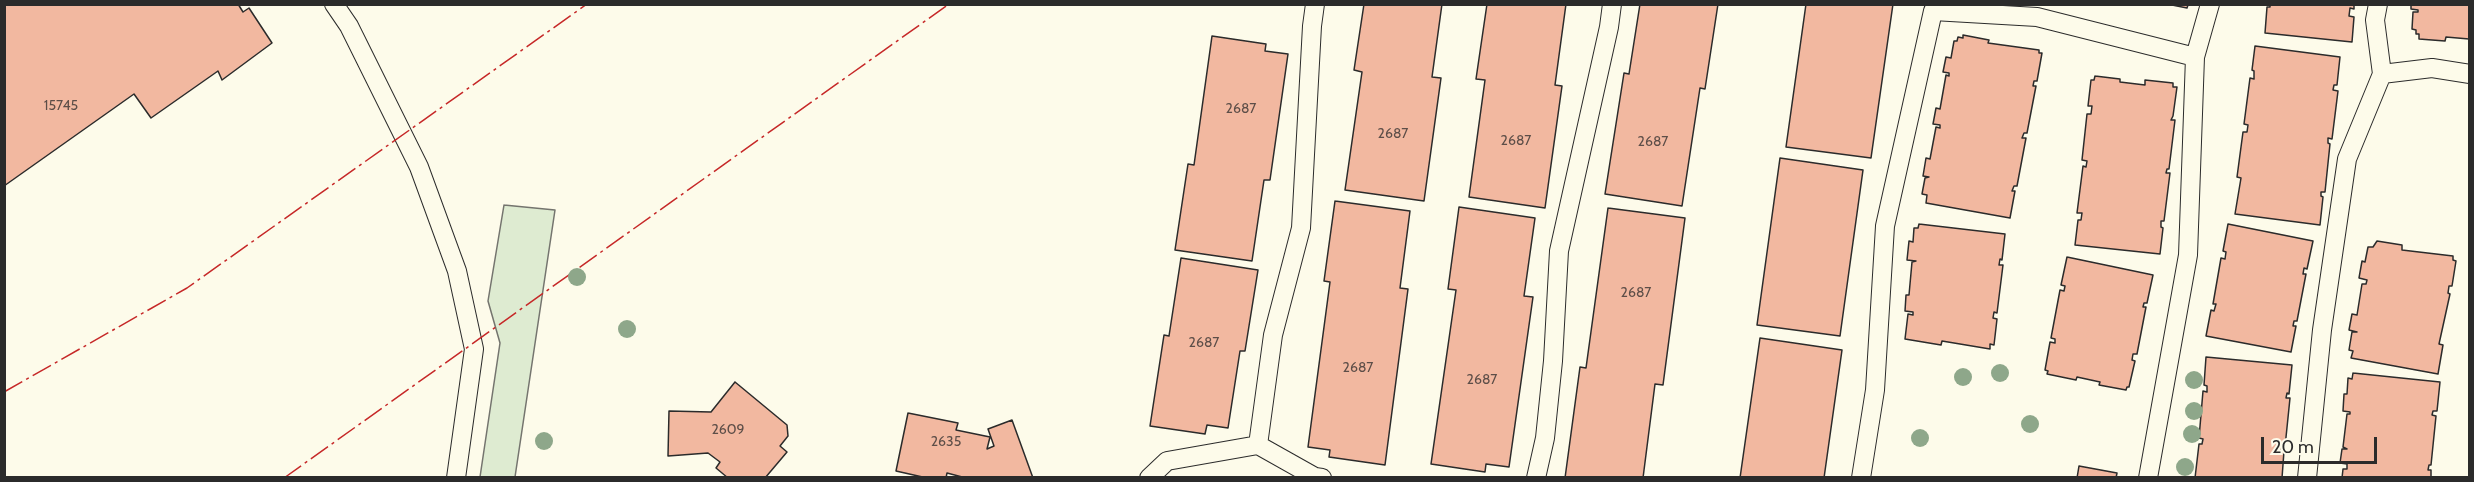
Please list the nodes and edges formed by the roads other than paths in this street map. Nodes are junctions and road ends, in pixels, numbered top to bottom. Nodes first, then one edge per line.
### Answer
1 (334, 4) edge
2 (1316, 4) edge
3 (1612, 4) edge
4 (2210, 4) edge
5 (2378, 4) edge
6 (1933, 8) edge
7 (2195, 57) junction
8 (2382, 74) junction
9 (2469, 74) edge
10 (1258, 445) junction
11 (456, 477) edge
12 (1149, 477) edge
13 (1322, 477) edge
14 (1536, 477) edge
15 (1861, 477) edge
16 (2148, 477) edge
17 (2307, 477) edge

1 - 11 lane
2 - 10 lane
3 - 14 lane
4 - 7 lane
5 - 8 lane
6 - 7 lane
6 - 15 lane
7 - 16 lane
8 - 9 lane
8 - 17 lane
10 - 12 lane
10 - 13 lane

